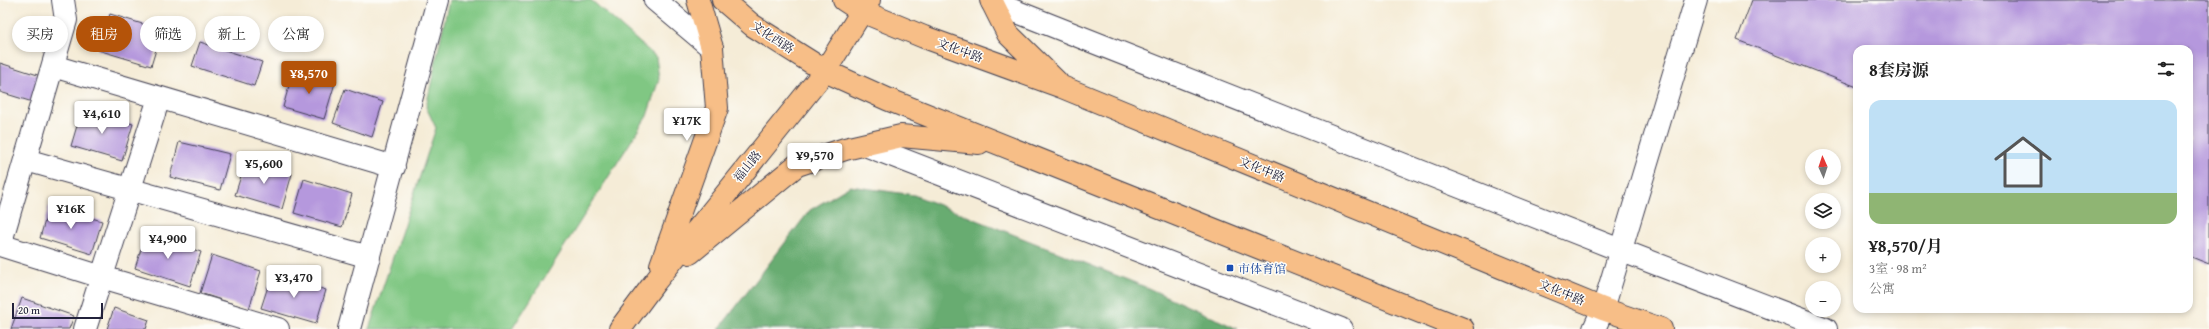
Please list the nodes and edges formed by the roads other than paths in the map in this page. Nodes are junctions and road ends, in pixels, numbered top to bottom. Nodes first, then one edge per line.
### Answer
1 (63, 0) edge
2 (438, 0) edge
3 (655, 0) edge
4 (698, 0) edge
5 (723, 0) edge
6 (1696, 0) edge
7 (991, 1) edge
8 (858, 4) edge
9 (712, 48) junction
10 (53, 66) junction
11 (825, 71) junction
12 (1062, 87) junction
13 (159, 98) junction
14 (864, 145) junction
15 (1003, 146) junction
16 (26, 160) junction
17 (394, 167) junction
18 (130, 189) junction
19 (0, 245) edge
20 (1620, 250) junction
21 (369, 257) junction
22 (102, 277) junction
23 (655, 282) junction
24 (1603, 309) junction
25 (85, 329) edge
26 (278, 329) edge
27 (349, 329) edge
28 (620, 329) edge
29 (1341, 329) edge
30 (1463, 329) edge
31 (1594, 329) edge
32 (1661, 329) edge
33 (1826, 329) edge

1 - 10 lane
2 - 17 lane
3 - 9 lane
4 - 9 main road
5 - 11 main road, 文化西路
6 - 20 lane
7 - 12 main road
7 - 20 lane
8 - 11 main road, 福山路
8 - 12 main road, 文化中路
9 - 23 main road
10 - 13 lane
10 - 16 lane
11 - 15 main road
11 - 23 main road, 福山路
12 - 24 main road, 文化中路
13 - 17 lane
13 - 18 lane
14 - 15 main road
14 - 23 main road
14 - 29 lane
15 - 30 main road
16 - 18 lane
16 - 19 lane
17 - 21 lane
18 - 21 lane
18 - 22 lane
19 - 22 lane
20 - 24 lane
20 - 33 lane
21 - 27 lane
22 - 25 lane
22 - 26 lane
23 - 28 main road, 福山路
24 - 31 lane
24 - 32 main road, 文化中路

